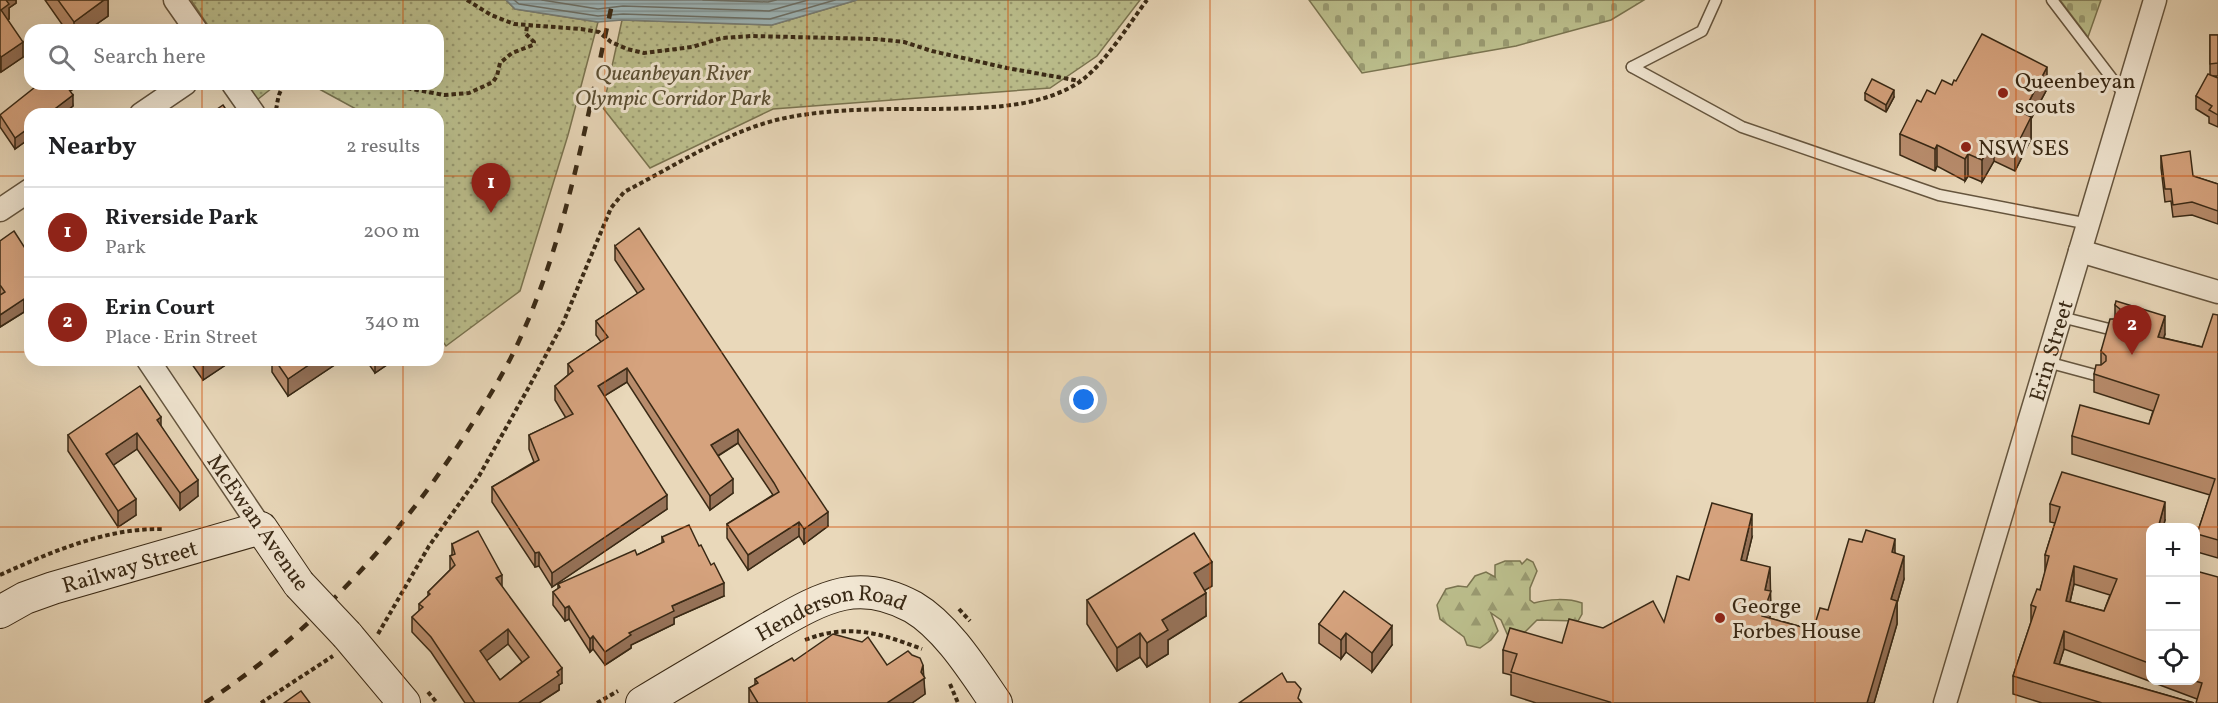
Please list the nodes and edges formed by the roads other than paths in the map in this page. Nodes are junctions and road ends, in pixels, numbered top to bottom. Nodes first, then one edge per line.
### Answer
1 (175, 0) edge
2 (1716, 0) edge
3 (2052, 0) edge
4 (2155, 0) edge
5 (192, 24) edge
6 (176, 90) edge
7 (237, 90) edge
8 (2126, 98) junction
9 (150, 108) edge
10 (250, 108) edge
11 (24, 194) edge
12 (0, 210) edge
13 (2088, 224) junction
14 (2080, 251) junction
15 (2218, 292) edge
16 (2061, 317) junction
17 (2112, 330) edge
18 (2047, 362) junction
19 (152, 366) edge
20 (2099, 376) edge
21 (261, 528) junction
22 (0, 612) edge
23 (404, 703) edge
24 (642, 703) edge
25 (996, 703) edge
26 (1945, 703) edge

1 - 5 street
2 - 13 lane
3 - 8 lane
4 - 8 street, Erin Street
6 - 9 street
7 - 10 street
8 - 13 street, Erin Street
11 - 12 street
13 - 14 street, Erin Street
14 - 15 street
14 - 16 street, Erin Street
16 - 17 lane
16 - 18 street, Erin Street
18 - 20 lane
18 - 26 street, Erin Street
19 - 21 street, McEwan Avenue
21 - 22 street, Railway Street
21 - 23 street, McEwan Avenue, bridge
24 - 25 street, Henderson Road

